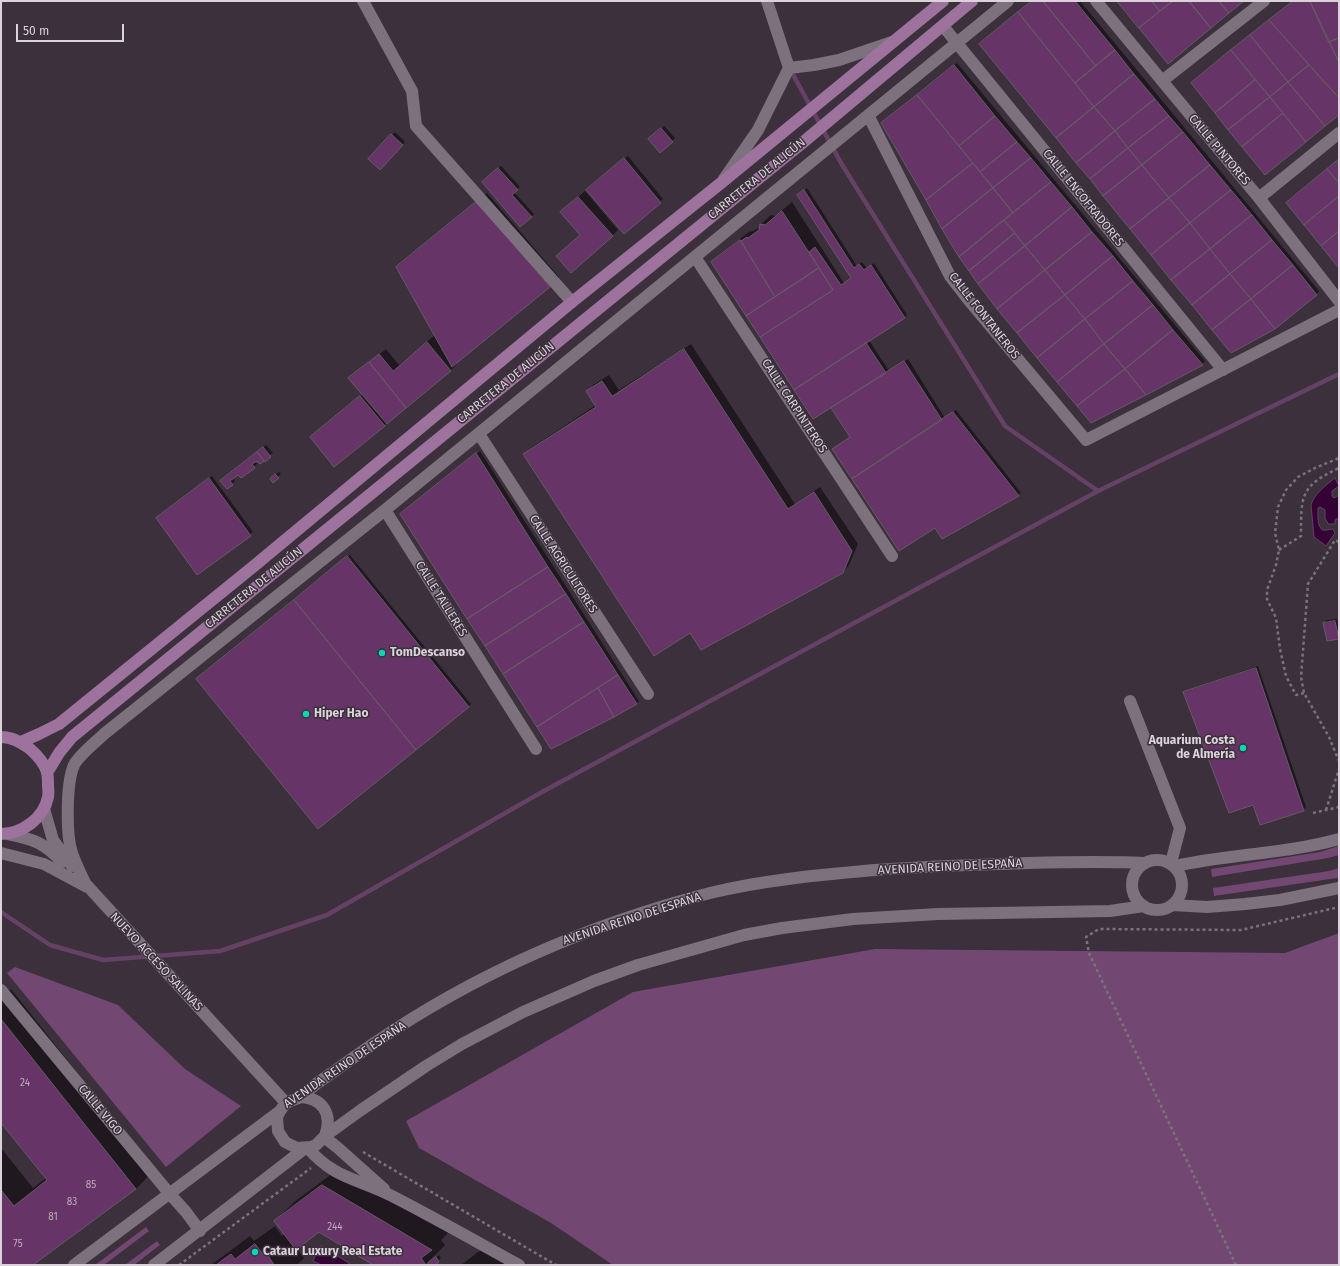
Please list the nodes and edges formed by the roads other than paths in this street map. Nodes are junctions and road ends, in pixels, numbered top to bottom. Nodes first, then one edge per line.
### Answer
1 (363, 1) edge
2 (767, 1) edge
3 (943, 1) edge
4 (972, 1) edge
5 (1008, 1) edge
6 (1096, 1) edge
7 (1264, 1) edge
8 (943, 26) junction
9 (894, 41) junction
10 (958, 43) junction
11 (789, 68) junction
12 (1162, 82) junction
13 (868, 115) junction
14 (1339, 133) edge
15 (721, 183) junction
16 (1259, 198) junction
17 (695, 257) junction
18 (1339, 301) edge
19 (572, 302) junction
20 (1339, 310) edge
21 (1224, 370) junction
22 (479, 434) junction
23 (385, 510) junction
24 (892, 556) dead end
25 (648, 694) dead end
26 (1130, 701) dead end
27 (1, 737) edge
28 (21, 742) junction
29 (536, 750) dead end
30 (47, 773) junction
31 (44, 809) junction
32 (4, 834) edge
33 (1339, 839) edge
34 (1, 853) edge
35 (1144, 863) junction
36 (1173, 864) junction
37 (87, 887) junction
38 (1339, 888) edge
39 (1172, 905) junction
40 (1144, 906) junction
41 (1, 990) edge
42 (300, 1097) junction
43 (283, 1107) junction
44 (325, 1136) junction
45 (306, 1148) junction
46 (169, 1193) junction
47 (390, 1195) junction
48 (200, 1230) junction
49 (74, 1265) edge
50 (154, 1265) edge
51 (519, 1265) edge

1 - 19 street
2 - 11 street
3 - 9 main road, CARRETERA DE ALICÚN
4 - 8 main road, CARRETERA DE ALICÚN
5 - 10 street
6 - 12 street, CALLE PINTORES
7 - 12 street
8 - 10 street, CALLE ENCOFRADORES
8 - 30 main road, CARRETERA DE ALICÚN
9 - 11 street
9 - 15 main road, CARRETERA DE ALICÚN
10 - 13 street
10 - 21 street, CALLE ENCOFRADORES
11 - 15 street
12 - 16 street, CALLE PINTORES
13 - 17 street
13 - 21 street, CALLE FONTANEROS
14 - 16 street
15 - 19 main road, CARRETERA DE ALICÚN
16 - 18 street, CALLE PINTORES
17 - 22 street
17 - 24 street, CALLE CARPINTEROS
19 - 28 main road, CARRETERA DE ALICÚN
20 - 21 street
22 - 23 street
22 - 25 street, CALLE AGRICULTORES
23 - 29 street, CALLE TALLERES
23 - 37 street
26 - 36 street
27 - 28 main road
28 - 30 main road
30 - 31 main road
31 - 32 main road
31 - 37 street, NUEVO ACCESO SALINAS
32 - 37 street
33 - 36 street
34 - 37 street
35 - 36 street
35 - 40 street
35 - 42 street, AVENIDA REINO DE ESPAÑA
36 - 39 street
37 - 43 street, NUEVO ACCESO SALINAS
38 - 39 street
39 - 40 street
40 - 44 street
41 - 46 street, CALLE VIGO
42 - 43 street, AVENIDA REINO DE ESPAÑA
42 - 44 street
43 - 45 street
43 - 46 street, AVENIDA REINO DE ESPAÑA
44 - 45 street
44 - 47 street
45 - 47 street
45 - 48 street
46 - 48 street, CALLE VIGO
46 - 49 street, AVENIDA REINO DE ESPAÑA
47 - 51 street
48 - 50 street

